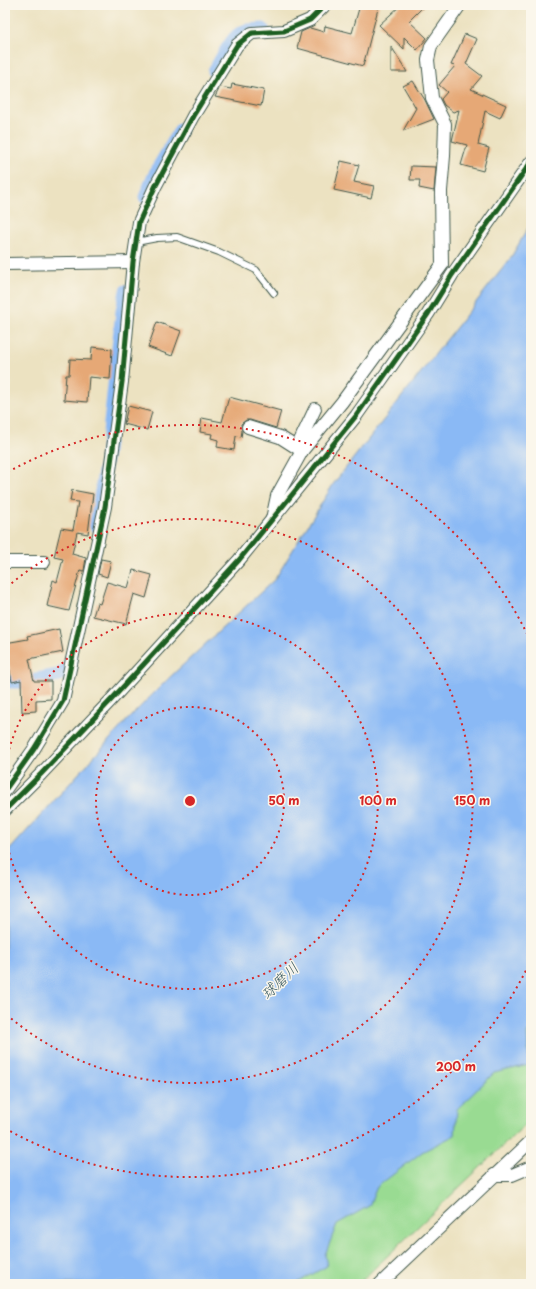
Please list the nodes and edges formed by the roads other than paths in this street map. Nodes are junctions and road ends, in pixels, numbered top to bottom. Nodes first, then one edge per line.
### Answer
1 (325, 5) edge
2 (460, 5) edge
3 (531, 162) edge
4 (136, 242) junction
5 (133, 262) junction
6 (5, 264) edge
7 (274, 292) dead end
8 (315, 409) dead end
9 (248, 427) dead end
10 (300, 449) junction
11 (271, 521) junction
12 (5, 562) edge
13 (44, 562) dead end
14 (5, 790) edge
15 (5, 810) edge
16 (531, 1141) edge
17 (531, 1167) edge
18 (494, 1175) junction
19 (380, 1284) edge

1 - 4 street
2 - 10 street
3 - 11 street
4 - 5 street
4 - 7 lane
5 - 6 street
5 - 14 street
8 - 10 street
9 - 10 street
10 - 11 street
11 - 15 street
12 - 13 street
16 - 18 street
17 - 18 street
18 - 19 street

